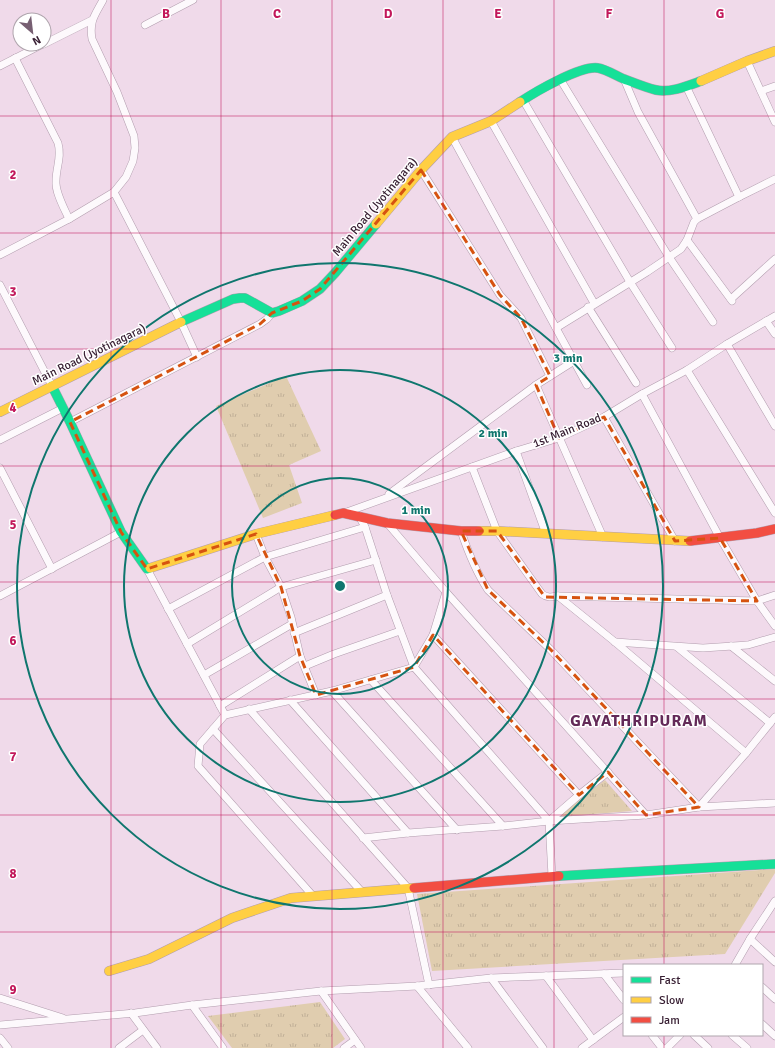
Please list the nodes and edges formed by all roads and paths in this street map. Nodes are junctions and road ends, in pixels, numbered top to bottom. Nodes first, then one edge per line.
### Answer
1 (103, 0) edge
2 (193, 0) edge
3 (92, 20) junction
4 (145, 25) dead end
5 (52, 40) edge
6 (775, 51) edge
7 (27, 52) edge
8 (15, 58) junction
9 (748, 61) junction
10 (0, 66) edge
11 (560, 79) junction
12 (624, 79) junction
13 (686, 86) junction
14 (775, 86) edge
15 (761, 91) junction
16 (523, 100) junction
17 (491, 122) junction
18 (775, 122) edge
19 (452, 137) junction
20 (421, 170) junction
21 (775, 179) edge
22 (114, 192) junction
23 (739, 197) junction
24 (69, 219) junction
25 (697, 219) junction
26 (687, 240) junction
27 (0, 255) edge
28 (669, 257) junction
29 (775, 259) edge
30 (630, 282) junction
31 (0, 285) edge
32 (591, 305) junction
33 (272, 313) junction
34 (775, 316) edge
35 (766, 321) junction
36 (181, 322) junction
37 (713, 322) dead end
38 (556, 328) junction
39 (775, 334) edge
40 (727, 344) junction
41 (672, 348) dead end
42 (197, 357) junction
43 (574, 361) junction
44 (687, 370) junction
45 (550, 376) junction
46 (636, 383) dead end
47 (536, 385) junction
48 (587, 385) dead end
49 (52, 386) junction
50 (642, 394) junction
51 (63, 408) junction
52 (1, 411) edge
53 (604, 417) junction
54 (70, 422) junction
55 (775, 426) edge
56 (559, 438) junction
57 (0, 440) edge
58 (516, 451) junction
59 (472, 467) junction
60 (0, 468) edge
61 (382, 499) junction
62 (343, 513) junction
63 (775, 513) edge
64 (359, 516) junction
65 (387, 523) junction
66 (365, 528) junction
67 (775, 529) edge
68 (461, 531) junction
69 (497, 531) junction
70 (121, 532) junction
71 (256, 534) junction
72 (546, 534) junction
73 (603, 537) junction
74 (720, 538) junction
75 (674, 540) junction
76 (265, 557) junction
77 (376, 560) junction
78 (52, 569) junction
79 (147, 569) junction
80 (281, 587) junction
81 (446, 592) junction
82 (0, 595) edge
83 (386, 595) junction
84 (775, 595) edge
85 (557, 596) junction
86 (757, 601) junction
87 (168, 609) junction
88 (292, 624) junction
89 (775, 626) edge
90 (400, 631) junction
91 (294, 633) junction
92 (433, 635) junction
93 (775, 637) edge
94 (615, 642) junction
95 (187, 644) junction
96 (677, 646) junction
97 (731, 646) junction
98 (300, 656) junction
99 (305, 666) junction
100 (414, 667) junction
101 (204, 675) junction
102 (372, 680) junction
103 (775, 681) edge
104 (332, 691) junction
105 (316, 695) junction
106 (290, 700) junction
107 (220, 706) junction
108 (249, 709) junction
109 (225, 715) junction
110 (773, 720) edge
111 (212, 729) junction
112 (746, 752) junction
113 (608, 772) junction
114 (579, 795) junction
115 (775, 803) edge
116 (699, 807) junction
117 (646, 815) junction
118 (549, 821) junction
119 (503, 826) junction
120 (457, 830) junction
121 (408, 833) junction
122 (363, 838) junction
123 (775, 864) edge
124 (552, 876) junction
125 (408, 888) junction
126 (362, 892) junction
127 (314, 896) junction
128 (775, 901) edge
129 (750, 939) junction
130 (775, 962) edge
131 (737, 964) edge
132 (109, 971) dead end
133 (623, 973) edge
134 (604, 974) junction
135 (546, 976) junction
136 (491, 978) junction
137 (429, 985) junction
138 (417, 986) junction
139 (763, 988) edge
140 (321, 991) junction
141 (0, 998) edge
142 (623, 999) edge
143 (775, 999) edge
144 (192, 1005) junction
145 (131, 1013) junction
146 (0, 1017) edge
147 (623, 1018) edge
148 (66, 1019) junction
149 (2, 1025) edge
150 (763, 1025) edge
151 (143, 1030) junction
152 (653, 1036) edge
153 (679, 1036) edge
154 (695, 1036) edge
155 (733, 1036) edge
156 (775, 1036) edge
157 (0, 1038) edge
158 (355, 1040) junction
159 (593, 1040) junction
160 (671, 1046) edge
161 (8, 1048) edge
162 (119, 1048) edge
163 (157, 1048) edge
164 (223, 1048) edge
165 (344, 1048) edge
166 (361, 1048) edge
167 (468, 1048) edge
168 (543, 1048) edge
169 (582, 1048) edge
170 (662, 1048) edge
171 (708, 1048) edge
172 (747, 1048) edge

1 - 3 street
2 - 4 street
3 - 5 street
3 - 22 street
6 - 9 street, Main Road (Jyotinagara)
7 - 8 street
8 - 10 street
8 - 24 street
9 - 13 street, Main Road (Jyotinagara)
9 - 15 street
11 - 12 street, Main Road (Jyotinagara)
11 - 16 street, Main Road (Jyotinagara)
11 - 28 street
12 - 13 street, Main Road (Jyotinagara)
12 - 25 street
13 - 23 street
14 - 15 street
15 - 18 street
16 - 17 street, Main Road (Jyotinagara)
16 - 30 street
17 - 19 street, Main Road (Jyotinagara)
17 - 32 street
19 - 20 street, Main Road (Jyotinagara)
19 - 38 street
20 - 33 street, Main Road (Jyotinagara)
20 - 45 street
21 - 23 street
22 - 24 street
22 - 36 street
23 - 25 street
24 - 27 street
25 - 26 street
26 - 28 street
26 - 29 street
28 - 30 street
28 - 37 street
30 - 32 street
30 - 41 street
31 - 49 street
32 - 38 street
32 - 46 street
33 - 36 street, Main Road (Jyotinagara)
33 - 42 street
34 - 35 street, 1st Main Road
35 - 39 street
35 - 40 street, 1st Main Road
36 - 42 street
36 - 49 street, Main Road (Jyotinagara)
38 - 43 street
40 - 44 street, 1st Main Road
40 - 55 street
42 - 54 street
43 - 45 street
43 - 48 street
44 - 50 street, 1st Main Road
44 - 63 street
45 - 47 street
47 - 56 street
47 - 61 street
49 - 51 street
49 - 52 street, Main Road (Jyotinagara)
50 - 53 street, 1st Main Road
50 - 74 street
51 - 54 street
51 - 57 street
53 - 56 street, 1st Main Road
53 - 75 street
54 - 70 street
56 - 58 street, 1st Main Road
56 - 73 street
58 - 59 street, 1st Main Road
58 - 72 street
59 - 61 street, 1st Main Road
59 - 69 street
60 - 78 street
61 - 62 street, 1st Main Road
62 - 64 street
62 - 71 street
64 - 65 street
64 - 66 street
65 - 68 street
65 - 81 street
66 - 76 street
66 - 77 street
67 - 74 street
68 - 69 street
68 - 116 street
69 - 72 street
69 - 85 street
70 - 78 street
70 - 79 street
71 - 76 street
71 - 79 street
72 - 73 street
73 - 75 street
74 - 75 street
74 - 86 street
76 - 80 street
76 - 87 street
77 - 80 street
77 - 83 street
78 - 82 street
79 - 87 street
80 - 88 street
80 - 95 street
81 - 92 street
81 - 113 street
83 - 90 street
83 - 91 street
84 - 86 street
85 - 86 street
85 - 94 street
86 - 89 street
87 - 95 street
88 - 91 street
88 - 101 street
90 - 99 street
90 - 100 street
91 - 98 street
92 - 100 street
92 - 114 street
93 - 97 street
94 - 96 street
94 - 112 street
95 - 101 street
96 - 97 street
96 - 110 street
97 - 103 street
98 - 99 street
98 - 107 street
99 - 105 street
100 - 102 street
100 - 118 street
101 - 107 street
102 - 104 street
102 - 119 street
104 - 105 street
104 - 120 street
105 - 106 street
106 - 108 street
106 - 121 street
107 - 109 street
108 - 109 street
108 - 122 street
109 - 111 street
110 - 112 street
111 - 126 street
111 - 127 street
112 - 116 street
113 - 114 street
113 - 117 street
114 - 118 street
115 - 116 street
116 - 117 street
117 - 118 street
118 - 119 street
118 - 124 street
119 - 120 street
120 - 121 street
121 - 122 street
122 - 125 street
123 - 124 street
124 - 125 street
125 - 126 street
125 - 137 street
126 - 127 street
127 - 132 street
128 - 129 street
129 - 130 street
129 - 131 street
133 - 134 street
134 - 135 street
134 - 142 street
135 - 136 street
135 - 159 street
136 - 137 street
136 - 168 street
137 - 138 street
138 - 140 street
138 - 167 street
139 - 143 street
140 - 144 street
140 - 158 street
141 - 148 street
144 - 145 street
144 - 164 street
145 - 148 street
145 - 151 street
146 - 149 street
147 - 159 street
148 - 149 street
150 - 156 street
151 - 162 street
151 - 163 street
152 - 170 street
153 - 160 street
154 - 171 street
155 - 172 street
157 - 161 street
158 - 165 street
158 - 166 street
159 - 169 street

